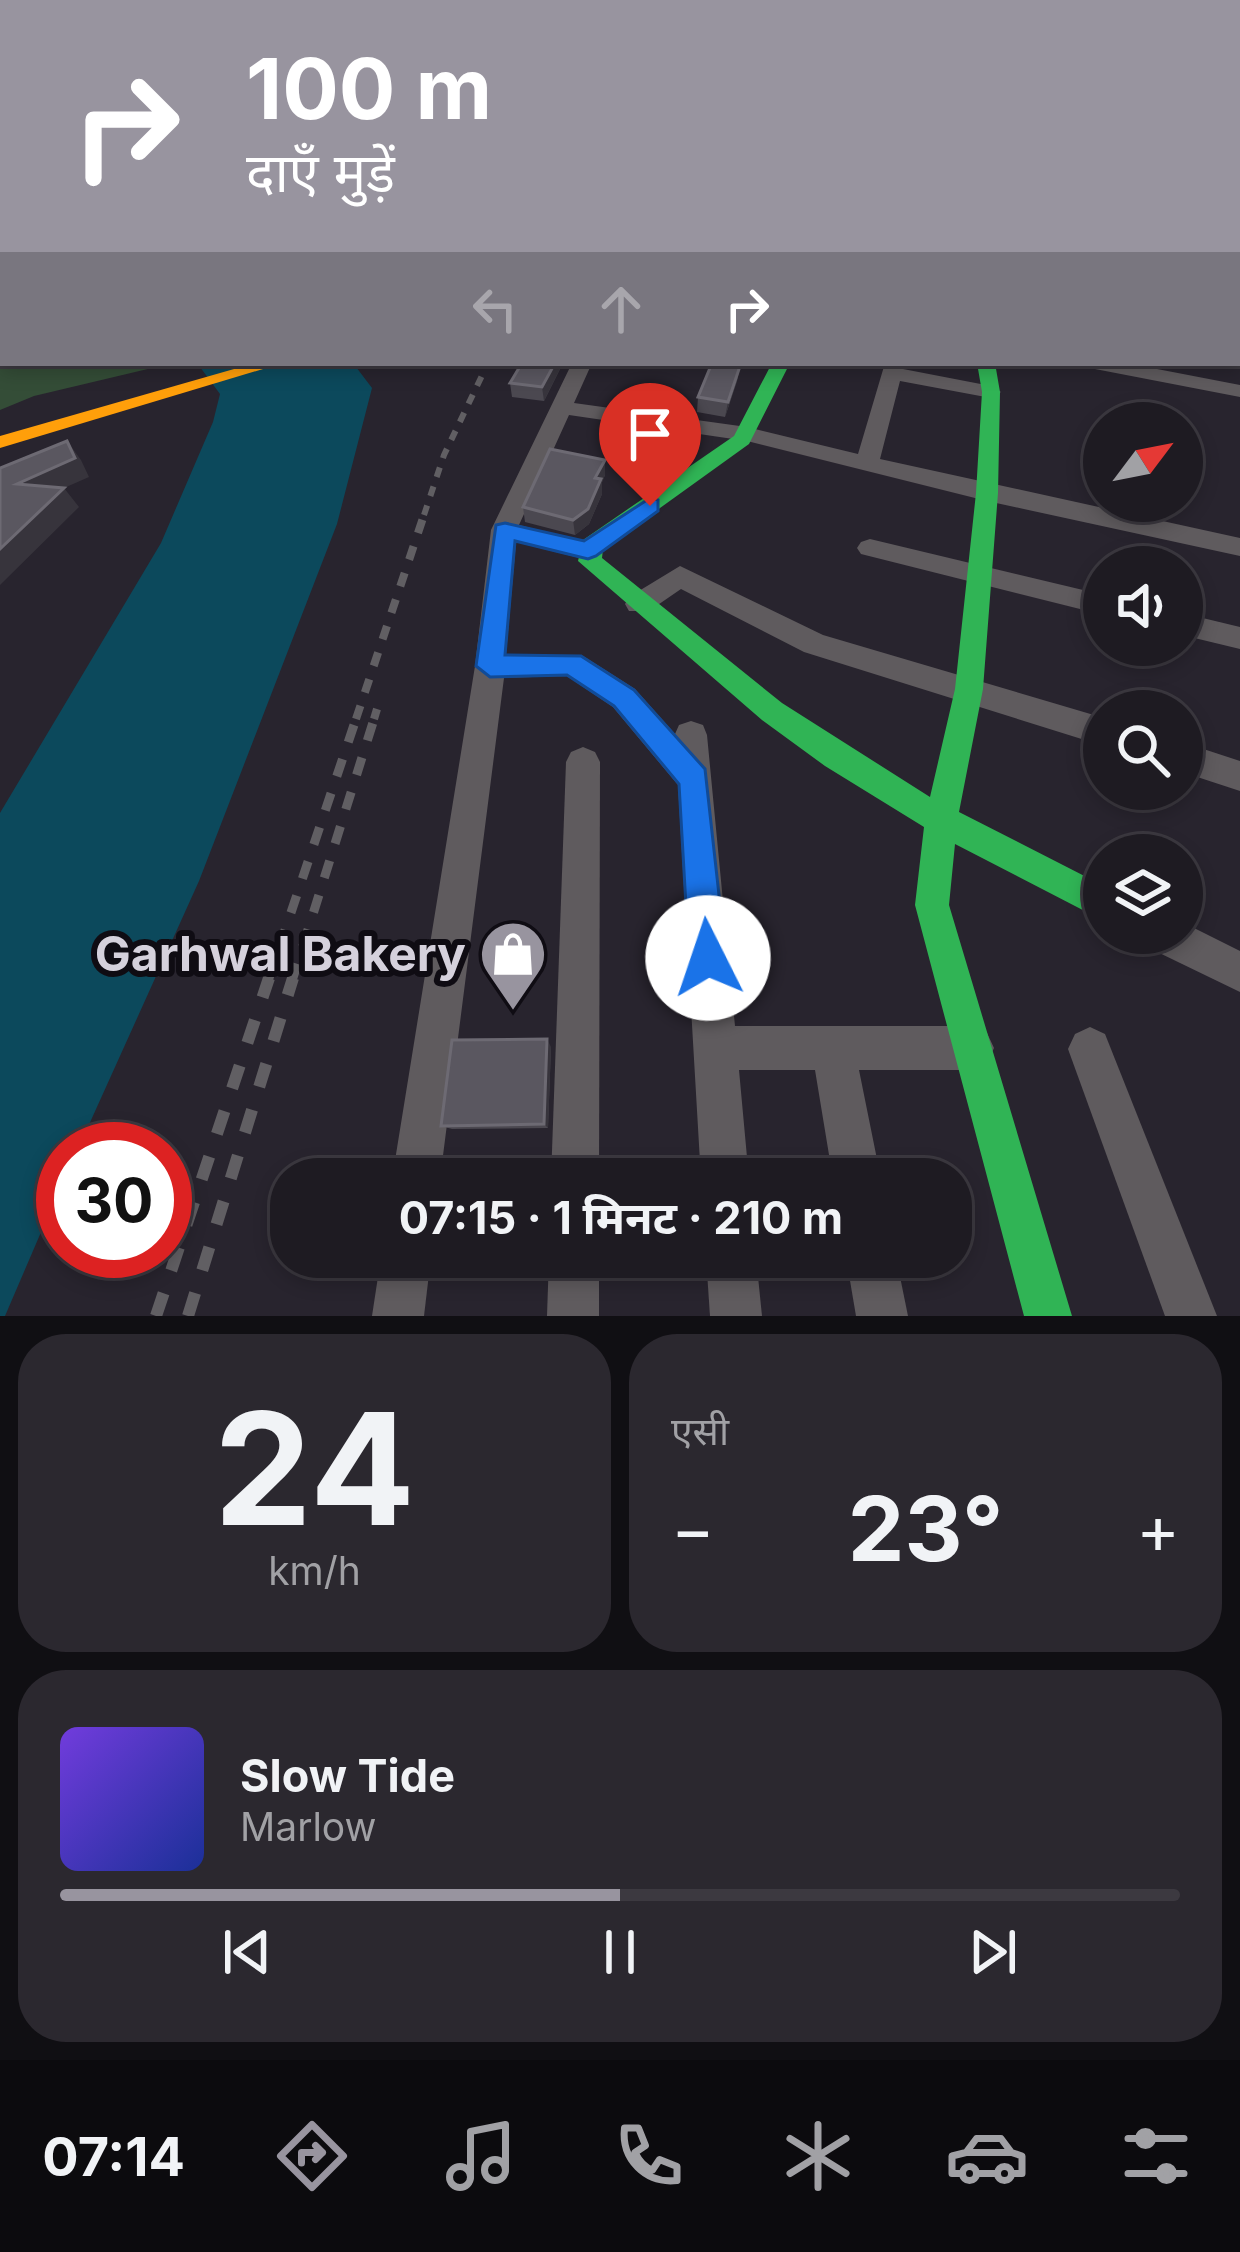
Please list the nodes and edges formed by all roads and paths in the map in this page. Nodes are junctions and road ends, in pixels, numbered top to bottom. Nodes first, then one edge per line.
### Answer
1 (212, 366) edge
2 (258, 366) edge
3 (581, 366) edge
4 (780, 366) edge
5 (987, 366) edge
6 (1109, 366) edge
7 (895, 368) edge
8 (187, 379) junction
9 (1210, 387) junction
10 (1240, 391) edge
11 (991, 392) junction
12 (561, 406) junction
13 (1240, 416) edge
14 (0, 423) edge
15 (747, 434) junction
16 (0, 442) edge
17 (867, 463) junction
18 (987, 493) junction
19 (505, 530) junction
20 (1240, 547) edge
21 (870, 548) dead end
22 (588, 550) junction
23 (980, 574) junction
24 (1083, 600) edge
25 (639, 604) junction
26 (1203, 629) edge
27 (1240, 638) edge
28 (490, 666) junction
29 (969, 688) junction
30 (1083, 725) edge
31 (691, 735) dead end
32 (583, 762) dead end
33 (1203, 764) edge
34 (1240, 776) edge
35 (694, 779) junction
36 (941, 820) junction
37 (1083, 893) edge
38 (1203, 954) edge
39 (1240, 972) edge
40 (715, 1048) junction
41 (833, 1048) junction
42 (972, 1048) junction
43 (1090, 1049) dead end
44 (419, 1158) edge
45 (575, 1158) edge
46 (723, 1158) edge
47 (853, 1158) edge
48 (403, 1278) edge
49 (574, 1278) edge
50 (733, 1278) edge
51 (875, 1278) edge
52 (398, 1316) edge
53 (573, 1316) edge
54 (736, 1316) edge
55 (882, 1316) edge
56 (1048, 1316) edge
57 (1191, 1316) edge

1 - 8 street
2 - 8 street
3 - 12 street
4 - 15 street
5 - 11 street
6 - 9 street
7 - 11 street
7 - 17 street
8 - 14 street
8 - 16 street
9 - 10 street
9 - 13 street
11 - 18 street
12 - 15 street
12 - 19 street
15 - 17 street
15 - 22 street
17 - 18 street
18 - 20 street
18 - 23 street
19 - 22 street
19 - 28 street
21 - 23 street
22 - 25 street
23 - 24 street
23 - 29 street
25 - 29 street
25 - 36 street
26 - 27 street
28 - 35 street
28 - 44 street
29 - 30 street
29 - 36 street
31 - 35 street
32 - 45 street
33 - 34 street
35 - 40 street
36 - 37 street
36 - 42 street
38 - 39 street
40 - 41 street
40 - 46 street
41 - 42 street
41 - 47 street
42 - 56 street
43 - 57 street
48 - 52 street
49 - 53 street
50 - 54 street
51 - 55 street

